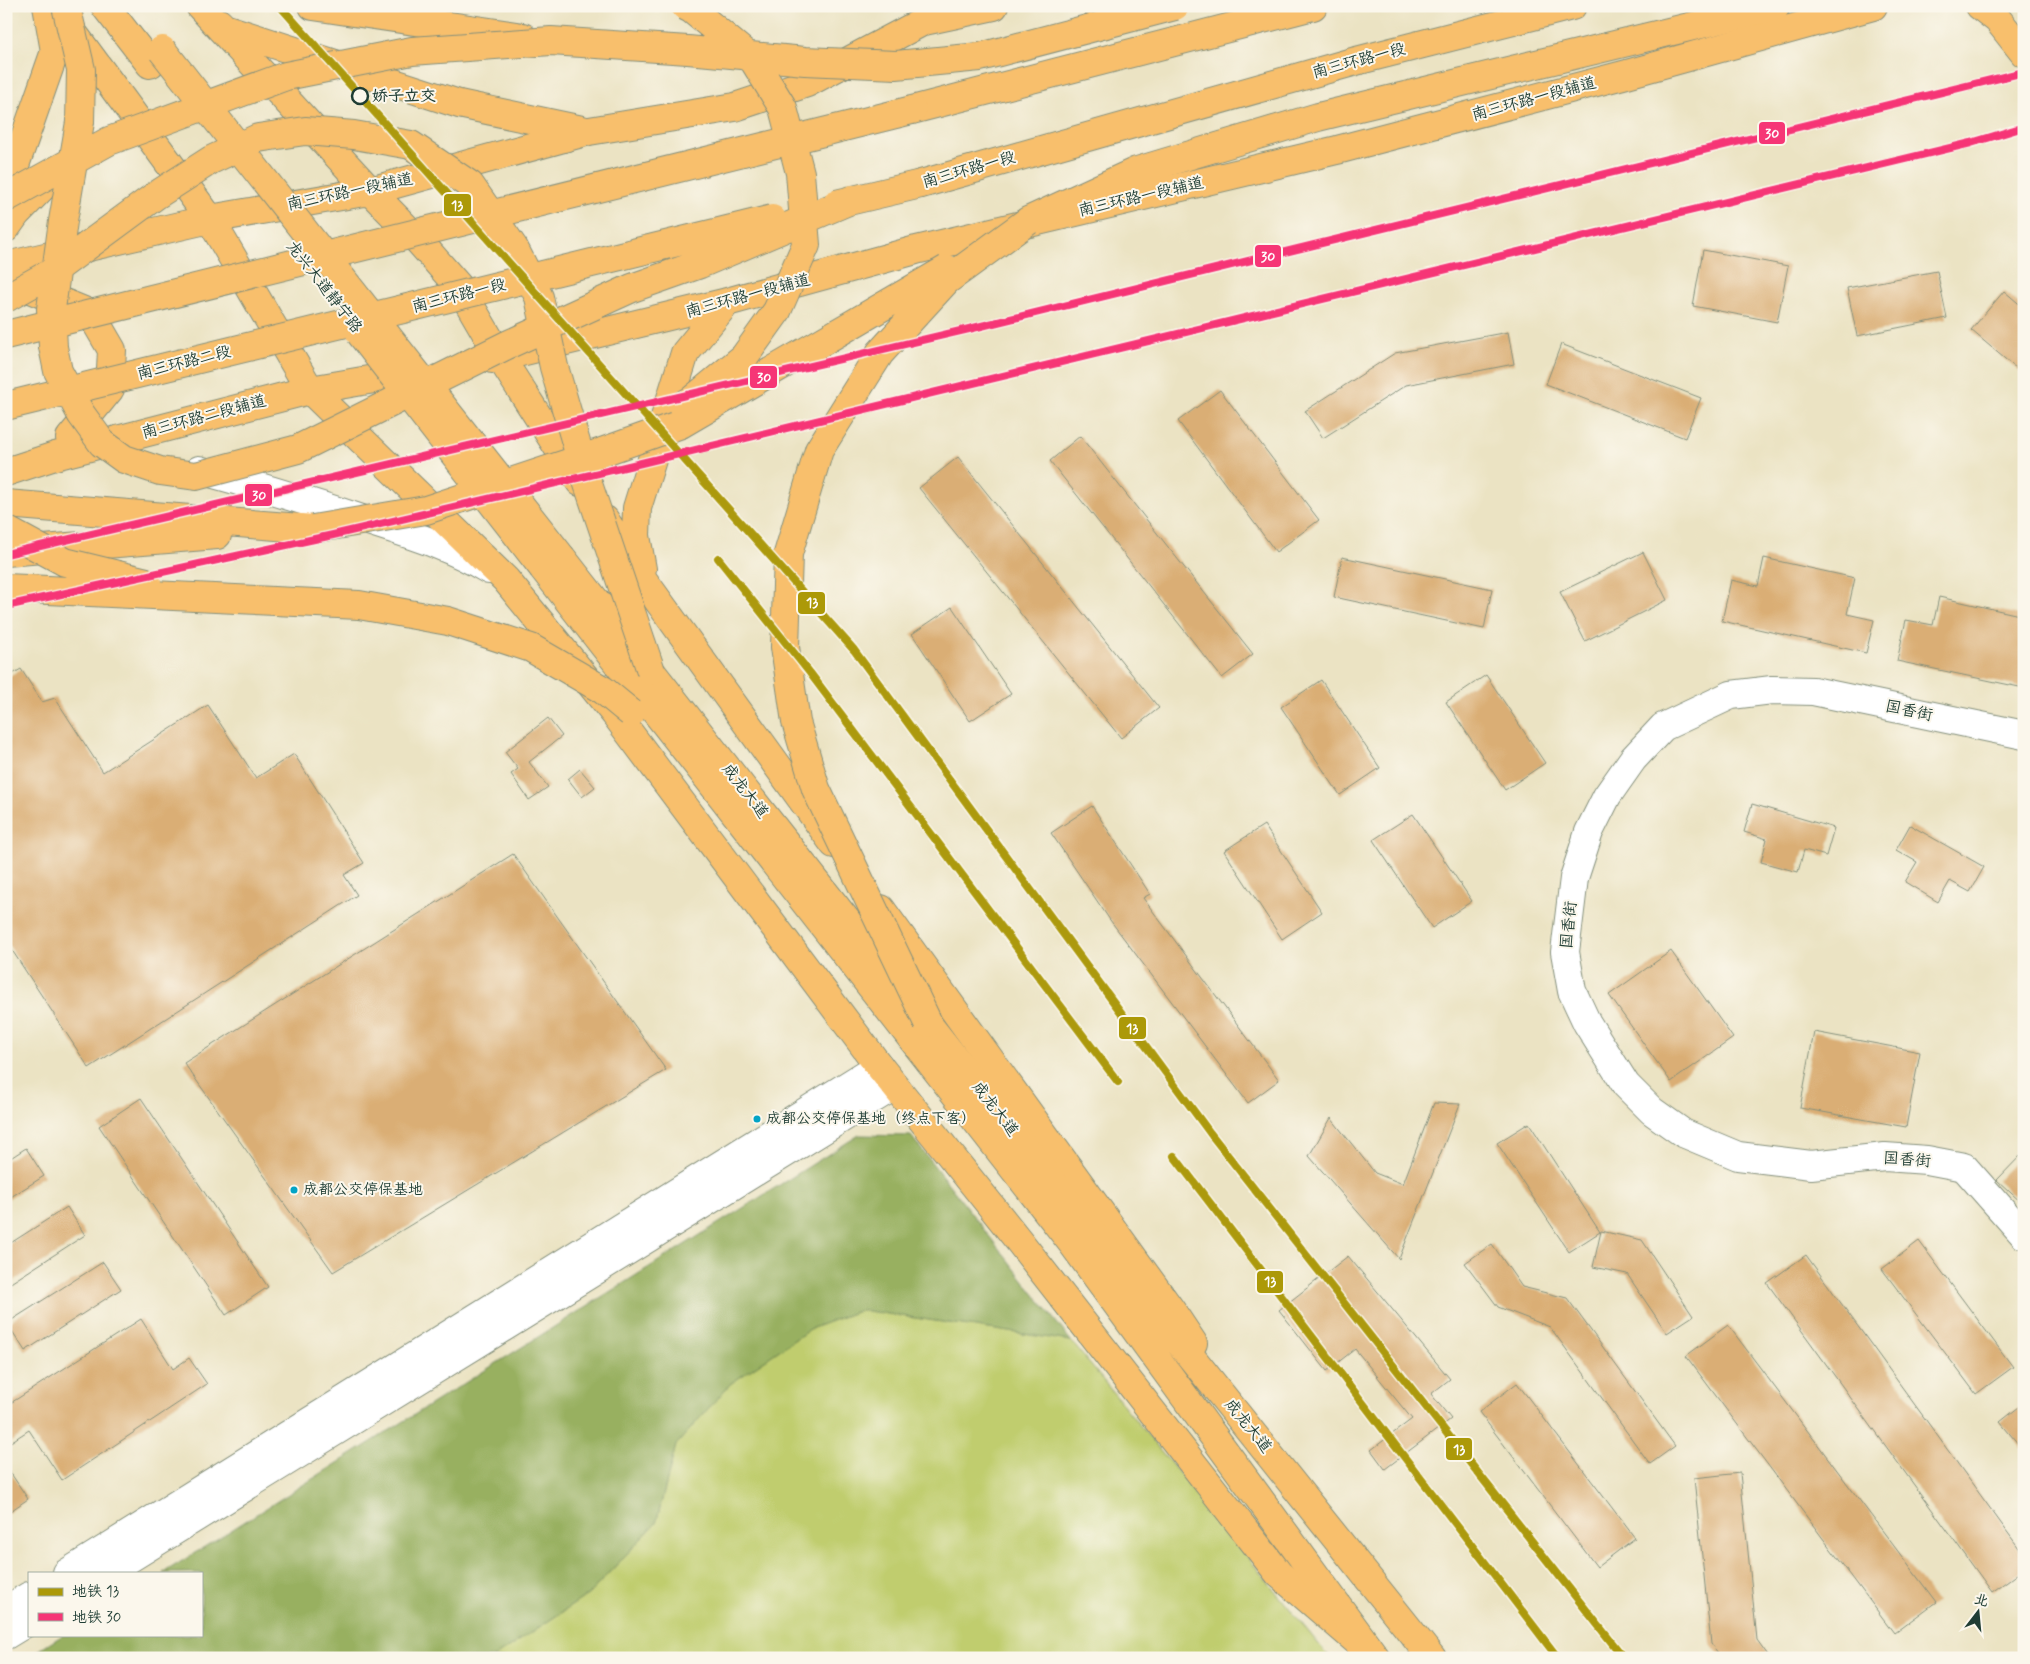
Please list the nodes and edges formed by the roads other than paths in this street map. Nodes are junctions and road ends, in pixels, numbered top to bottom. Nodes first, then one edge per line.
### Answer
1 (48, 6) edge
2 (54, 6) edge
3 (66, 6) edge
4 (105, 6) edge
5 (128, 6) edge
6 (200, 6) edge
7 (313, 6) edge
8 (685, 6) edge
9 (994, 6) edge
10 (1175, 6) edge
11 (1313, 6) edge
12 (1572, 6) edge
13 (1776, 6) edge
14 (1873, 6) edge
15 (1980, 6) edge
16 (551, 41) junction
17 (2024, 54) edge
18 (588, 131) junction
19 (62, 167) junction
20 (6, 191) edge
21 (370, 191) junction
22 (6, 198) edge
23 (853, 199) junction
24 (210, 219) junction
25 (1028, 221) junction
26 (6, 228) edge
27 (6, 266) edge
28 (6, 286) edge
29 (6, 298) edge
30 (727, 302) junction
31 (362, 319) joint
32 (6, 335) edge
33 (500, 357) junction
34 (405, 374) joint
35 (310, 390) junction
36 (6, 406) edge
37 (101, 444) junction
38 (602, 452) junction
39 (55, 456) junction
40 (6, 472) edge
41 (6, 504) edge
42 (313, 529) junction
43 (6, 530) edge
44 (6, 552) edge
45 (552, 563) junction
46 (506, 580) junction
47 (644, 581) junction
48 (6, 588) edge
49 (206, 597) junction
50 (651, 671) junction
51 (2024, 735) edge
52 (920, 1031) junction
53 (886, 1076) junction
54 (2024, 1234) edge
55 (1080, 1235) junction
56 (1250, 1427) junction
57 (69, 1572) edge
58 (108, 1572) edge
59 (28, 1597) edge
60 (6, 1610) edge
61 (28, 1622) edge
62 (6, 1634) edge
63 (1376, 1658) edge
64 (1432, 1658) edge

1 - 20 main road
2 - 24 main road
3 - 23 main road, bridge
4 - 45 main road, 龙兴大道静宁路, bridge
5 - 45 main road, 龙兴大道静宁路, bridge
6 - 18 main road
6 - 21 main road
7 - 16 main road, bridge
8 - 38 main road, bridge
9 - 18 main road, 南三环路一段辅道
10 - 16 main road, bridge
11 - 32 main road, bridge
12 - 23 main road, 南三环路一段, bridge
13 - 25 main road
14 - 30 main road, 南三环路一段辅道
15 - 17 main road
16 - 19 main road, bridge
18 - 21 main road, 南三环路一段辅道
19 - 22 main road, bridge
19 - 26 main road, bridge
21 - 24 main road, 南三环路一段辅道
21 - 33 main road
23 - 31 main road, 南三环路一段, bridge
24 - 27 main road
24 - 35 main road
25 - 38 main road, bridge
25 - 52 main road, bridge
28 - 39 main road
29 - 50 main road, bridge
30 - 33 main road, 南三环路一段辅道
30 - 47 main road
31 - 36 main road, 南三环路二段, bridge
33 - 34 main road, 南三环路一段辅道
33 - 47 main road
34 - 35 main road, 南三环路二段辅道
35 - 37 main road, 南三环路二段辅道
35 - 46 main road
37 - 39 main road, 南三环路二段辅道
37 - 46 street
38 - 42 main road, bridge
39 - 40 main road, 南三环路二段辅道
41 - 42 main road
42 - 44 main road, bridge
43 - 49 main road, bridge
45 - 50 main road, 成龙大道, bridge
45 - 52 main road, 成龙大道
46 - 53 main road
47 - 56 main road
48 - 49 main road, bridge
49 - 52 main road, bridge
50 - 52 main road, 成龙大道, bridge
51 - 54 street, 国香街
52 - 55 main road, 成龙大道
53 - 57 street
53 - 58 street
53 - 63 main road
55 - 56 main road, 成龙大道
55 - 63 main road, 成龙大道
56 - 64 main road, 成龙大道
59 - 60 street
61 - 62 street

